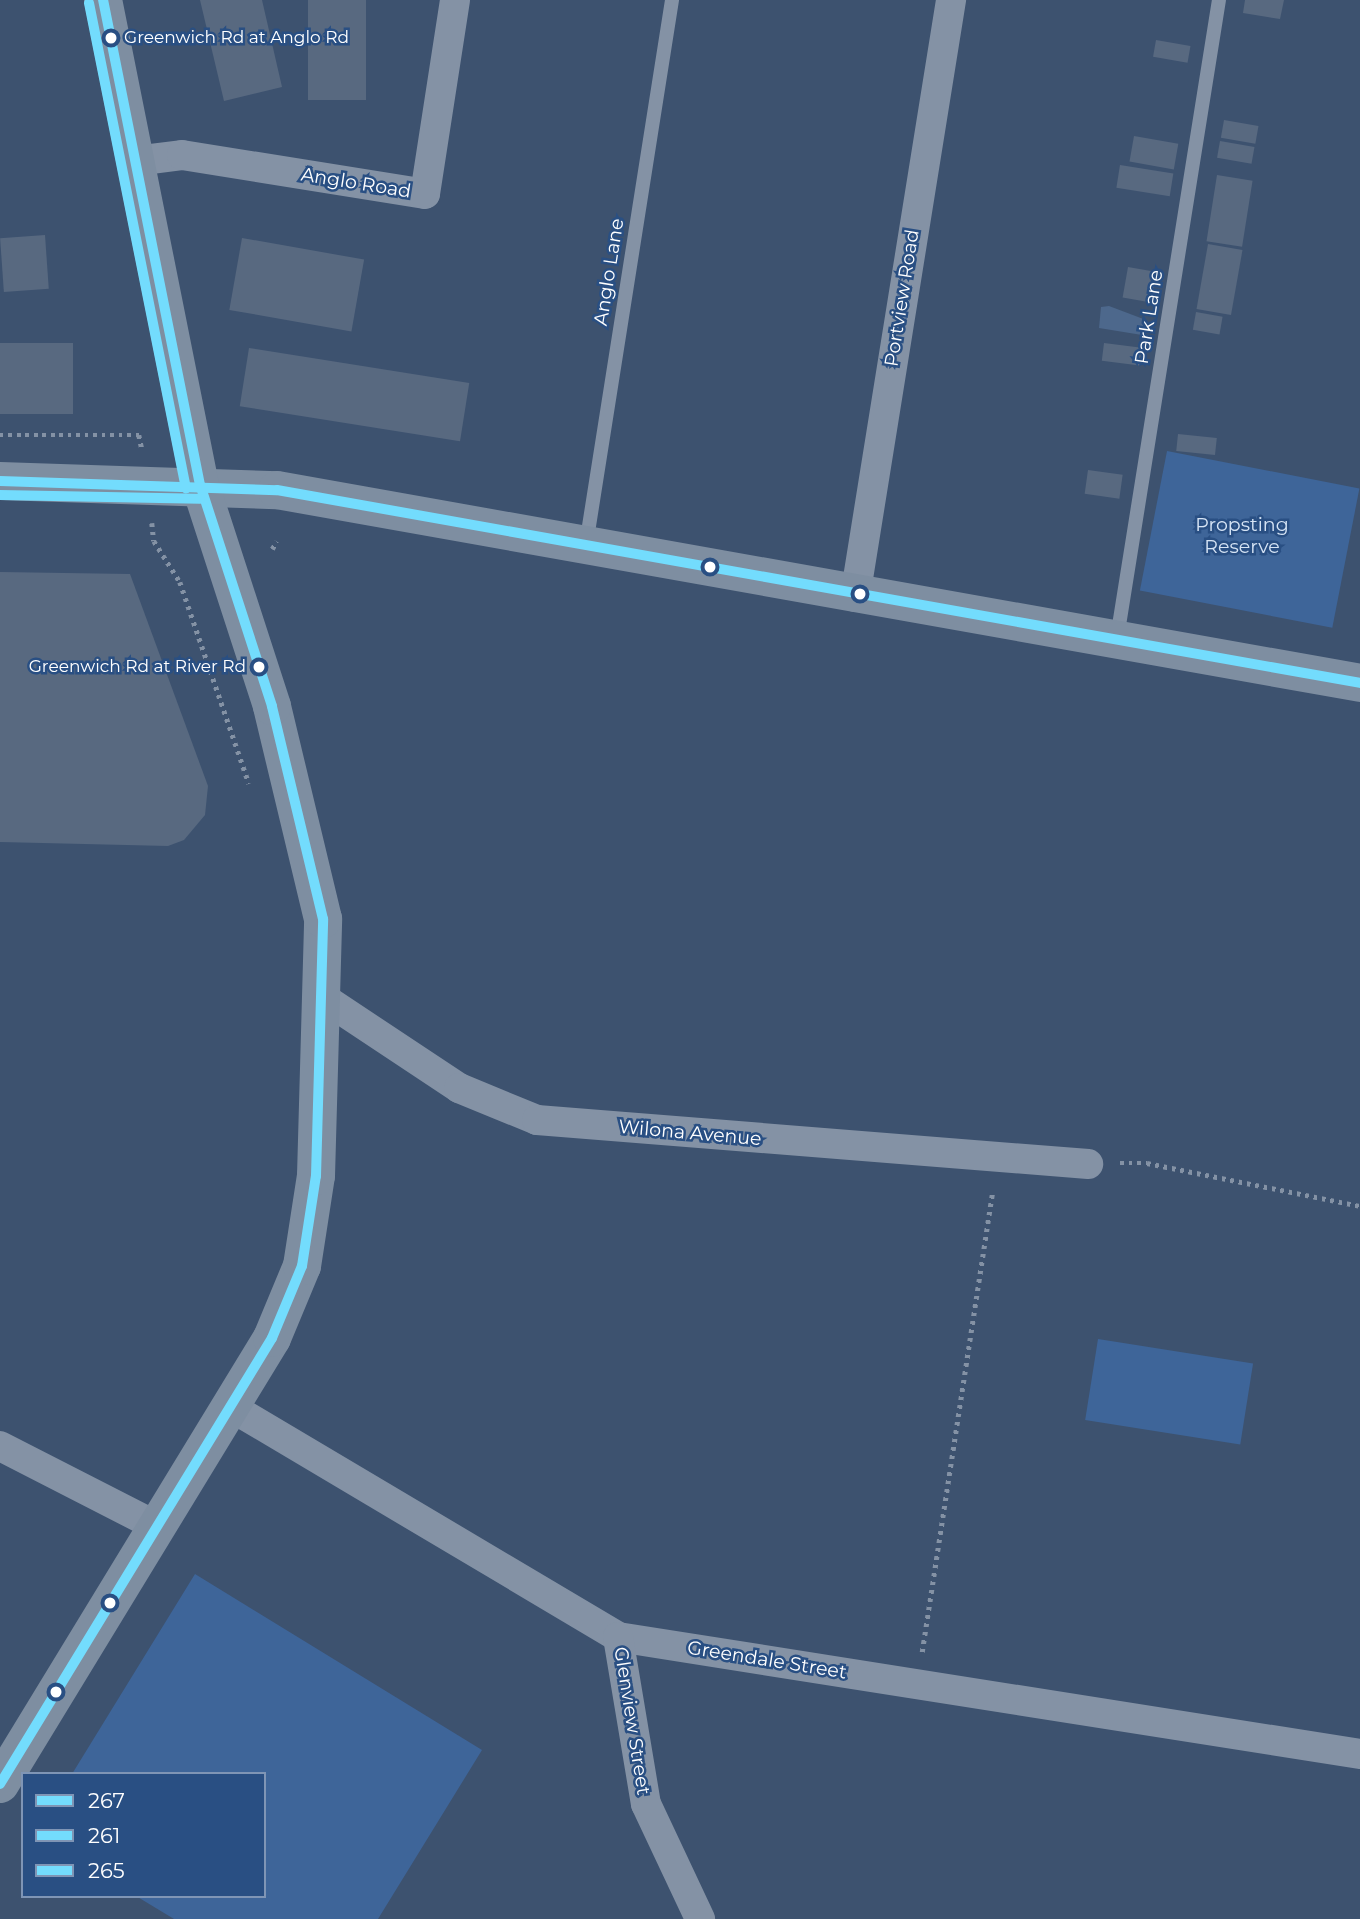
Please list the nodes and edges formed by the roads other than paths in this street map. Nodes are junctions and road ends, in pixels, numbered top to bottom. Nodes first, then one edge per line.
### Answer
1 (103, 0) edge
2 (456, 0) edge
3 (671, 0) edge
4 (951, 0) edge
5 (1219, 0) edge
6 (135, 161) junction
7 (0, 481) edge
8 (200, 485) junction
9 (585, 549) junction
10 (855, 597) junction
11 (1116, 640) junction
12 (1360, 683) edge
13 (325, 999) junction
14 (1088, 1164) road end
15 (231, 1407) junction
16 (0, 1446) edge
17 (158, 1527) junction
18 (618, 1637) junction
19 (1360, 1754) edge
20 (0, 1784) edge
21 (700, 1919) edge

1 - 6 main road
2 - 6 street, Anglo Road
3 - 9 lane, Anglo Lane
4 - 10 street, Portview Road
5 - 11 lane, Park Lane
6 - 8 main road
7 - 8 main road
8 - 9 main road
8 - 13 main road
9 - 10 main road
10 - 11 main road
11 - 12 main road
13 - 14 street, Wilona Avenue
13 - 15 main road
15 - 17 main road
15 - 18 street, Greendale Street
16 - 17 street
17 - 20 main road
18 - 19 street, Greendale Street
18 - 21 street, Glenview Street

